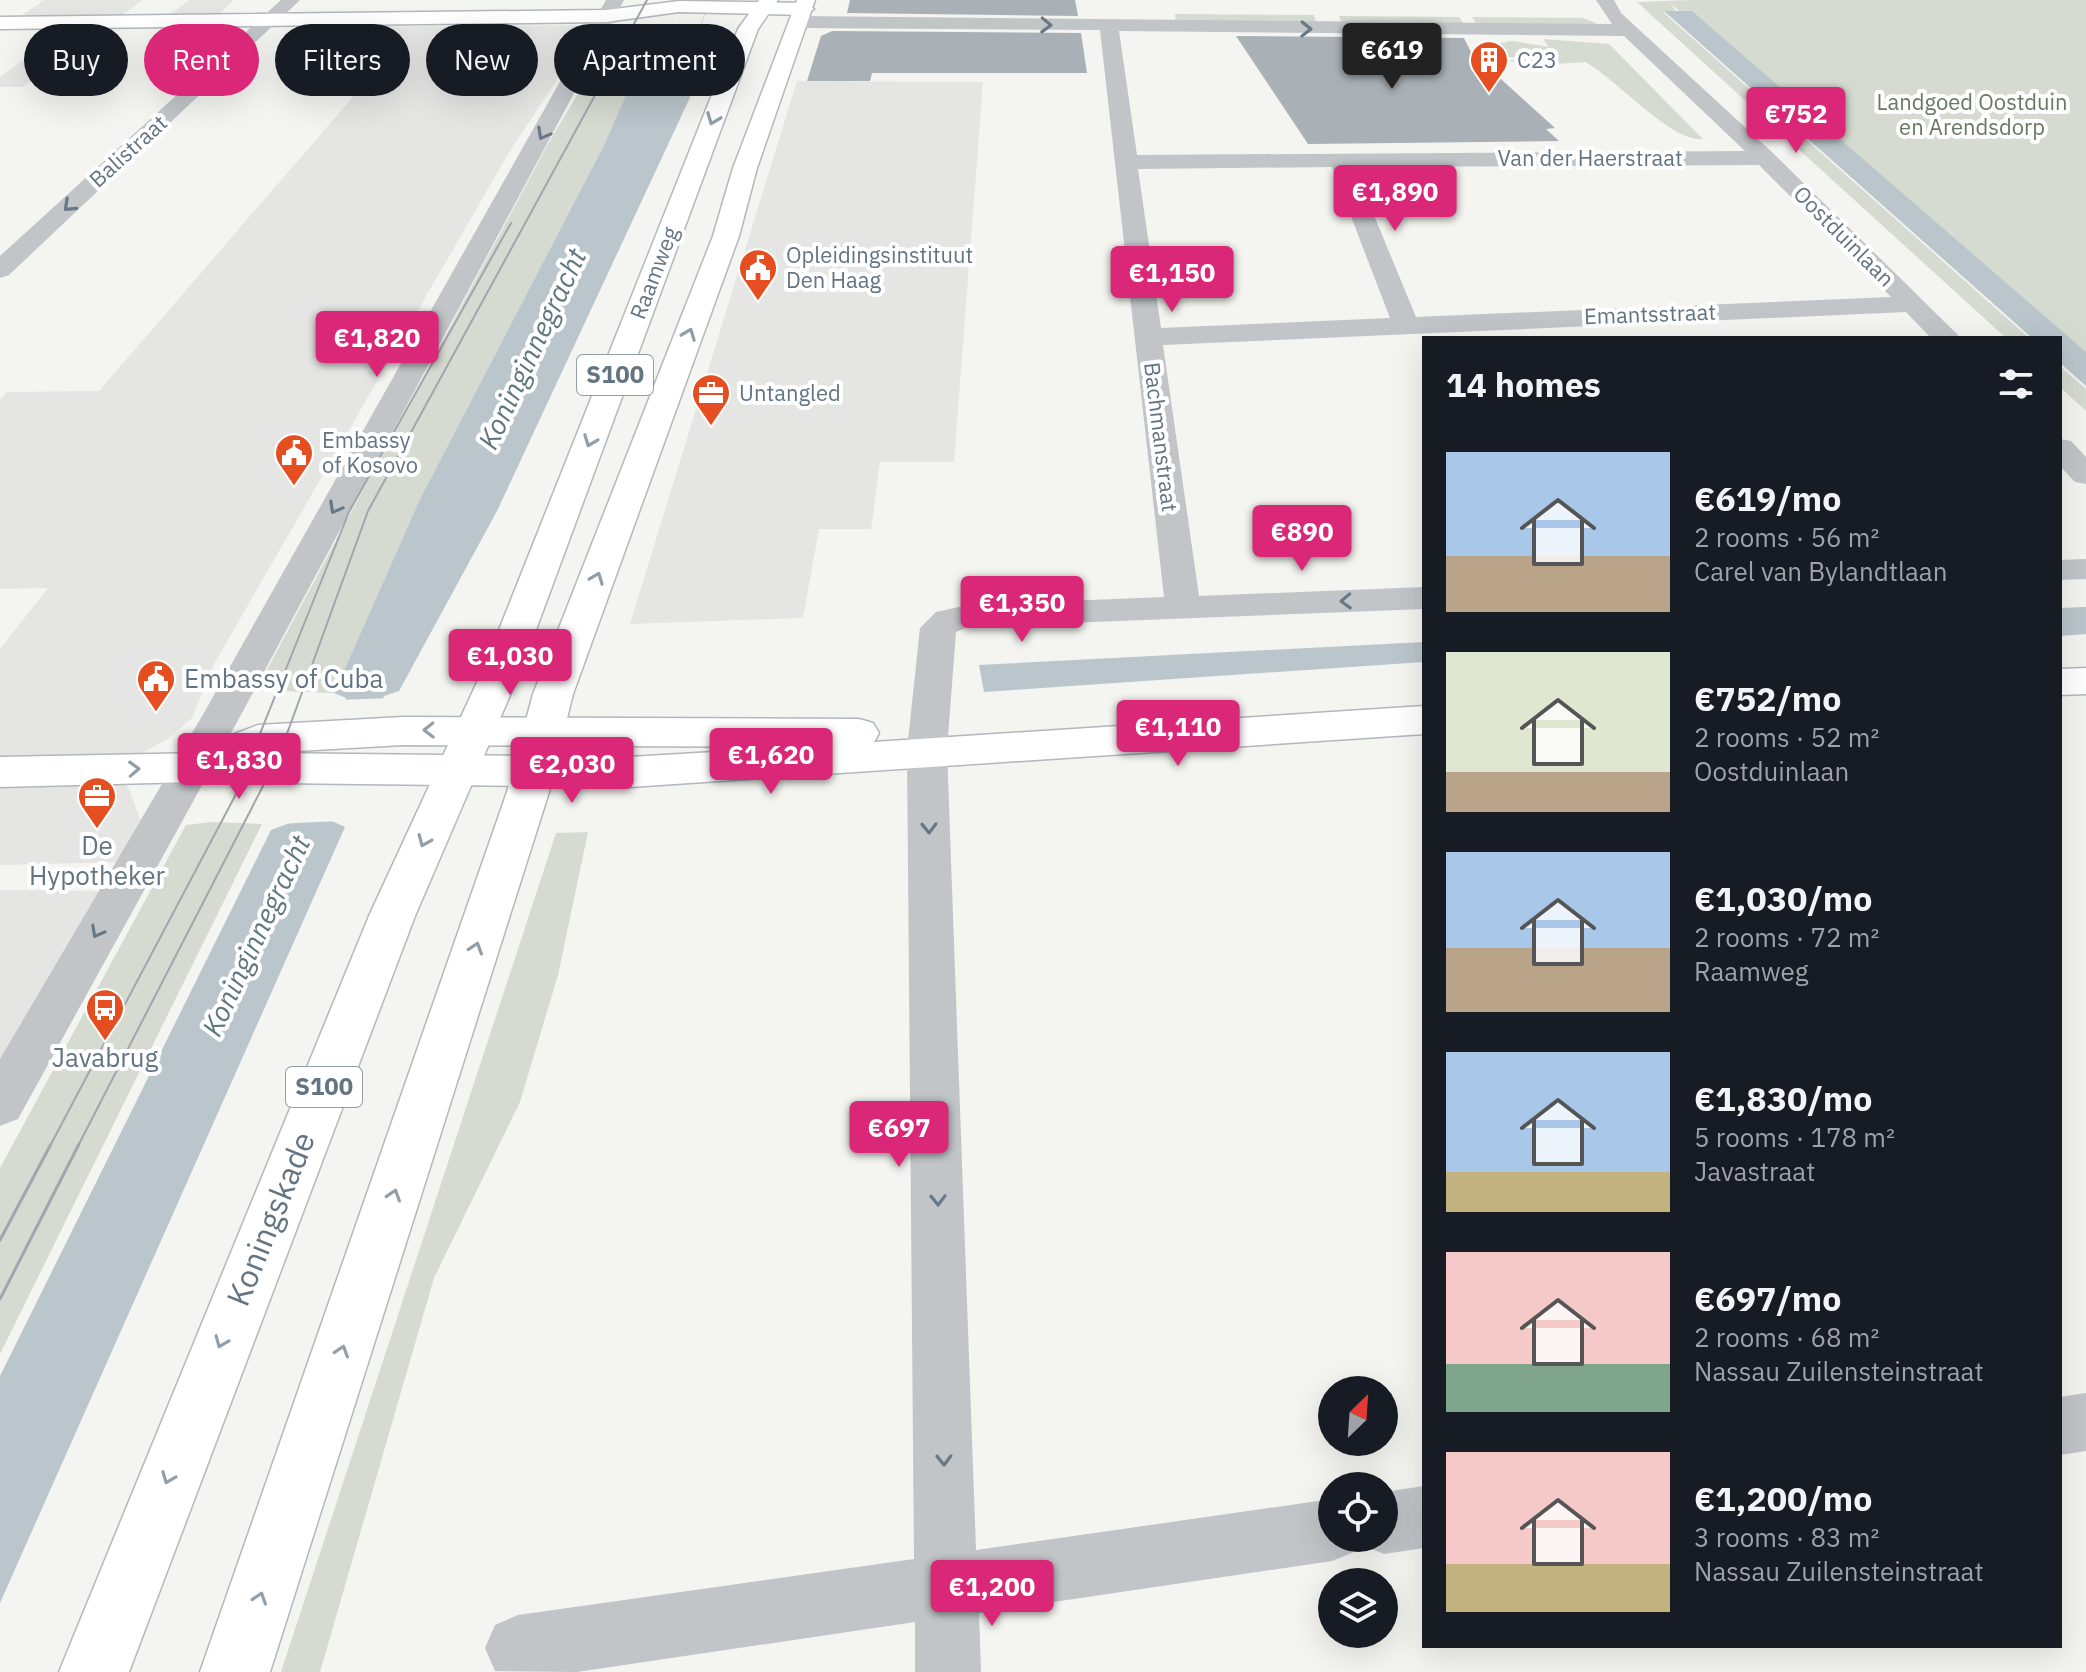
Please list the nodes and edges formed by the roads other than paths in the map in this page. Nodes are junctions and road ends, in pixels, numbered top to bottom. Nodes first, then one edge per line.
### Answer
1 (291, 0) edge
2 (610, 8) edge
3 (803, 11) edge
4 (1615, 15) edge
5 (767, 19) edge
6 (270, 20) junction
7 (0, 23) edge
8 (1109, 27) junction
9 (778, 80) junction
10 (1765, 158) junction
11 (1340, 160) junction
12 (1126, 162) junction
13 (0, 270) edge
14 (1912, 304) junction
15 (1406, 325) junction
16 (1945, 336) edge
17 (1149, 337) junction
18 (2062, 450) edge
19 (2086, 475) edge
20 (2086, 569) edge
21 (2062, 570) edge
22 (1422, 598) edge
23 (1183, 608) junction
24 (2086, 681) edge
25 (2062, 682) edge
26 (1422, 720) edge
27 (466, 750) junction
28 (927, 750) junction
29 (539, 751) junction
30 (191, 767) junction
31 (0, 772) edge
32 (0, 1104) edge
33 (2086, 1422) edge
34 (2062, 1426) edge
35 (1422, 1517) edge
36 (1398, 1521) edge
37 (1318, 1532) edge
38 (947, 1586) junction
39 (518, 1648) dead end
40 (94, 1672) edge
41 (235, 1672) edge
42 (948, 1672) edge

1 - 6 street, Balistraat
2 - 5 main road
2 - 6 main road
2 -> 30 street
3 - 4 street
3 - 5 main road
3 -> 8 street
3 - 9 main road, S100
8 -> 4 street
4 - 10 street, Oostduinlaan
5 - 9 main road
5 -> 27 main road, Raamweg / S100
6 - 7 main road
6 -> 13 street, Balistraat
8 - 12 street, Bachmanstraat
29 -> 9 main road, S100
10 - 11 street, Van der Haerstraat
10 - 14 street, Oostduinlaan
11 - 12 street, Van der Haerstraat
11 - 15 street
12 - 17 street, Bachmanstraat
14 - 15 street, Emantsstraat
14 - 16 street, Oostduinlaan
15 - 17 street, Emantsstraat
17 - 23 street, Bachmanstraat
18 - 19 street
20 - 21 street
22 -> 23 street
23 - 28 street
24 - 25 main road
26 - 28 main road
27 - 29 main road
27 - 30 main road
27 -> 40 main road, Koningskade / S100
28 - 29 main road
28 -> 38 street
41 -> 29 main road, S100
31 -> 30 main road
30 -> 32 street
33 - 34 street
35 - 36 street
37 - 38 street
38 - 39 street
38 - 42 street

